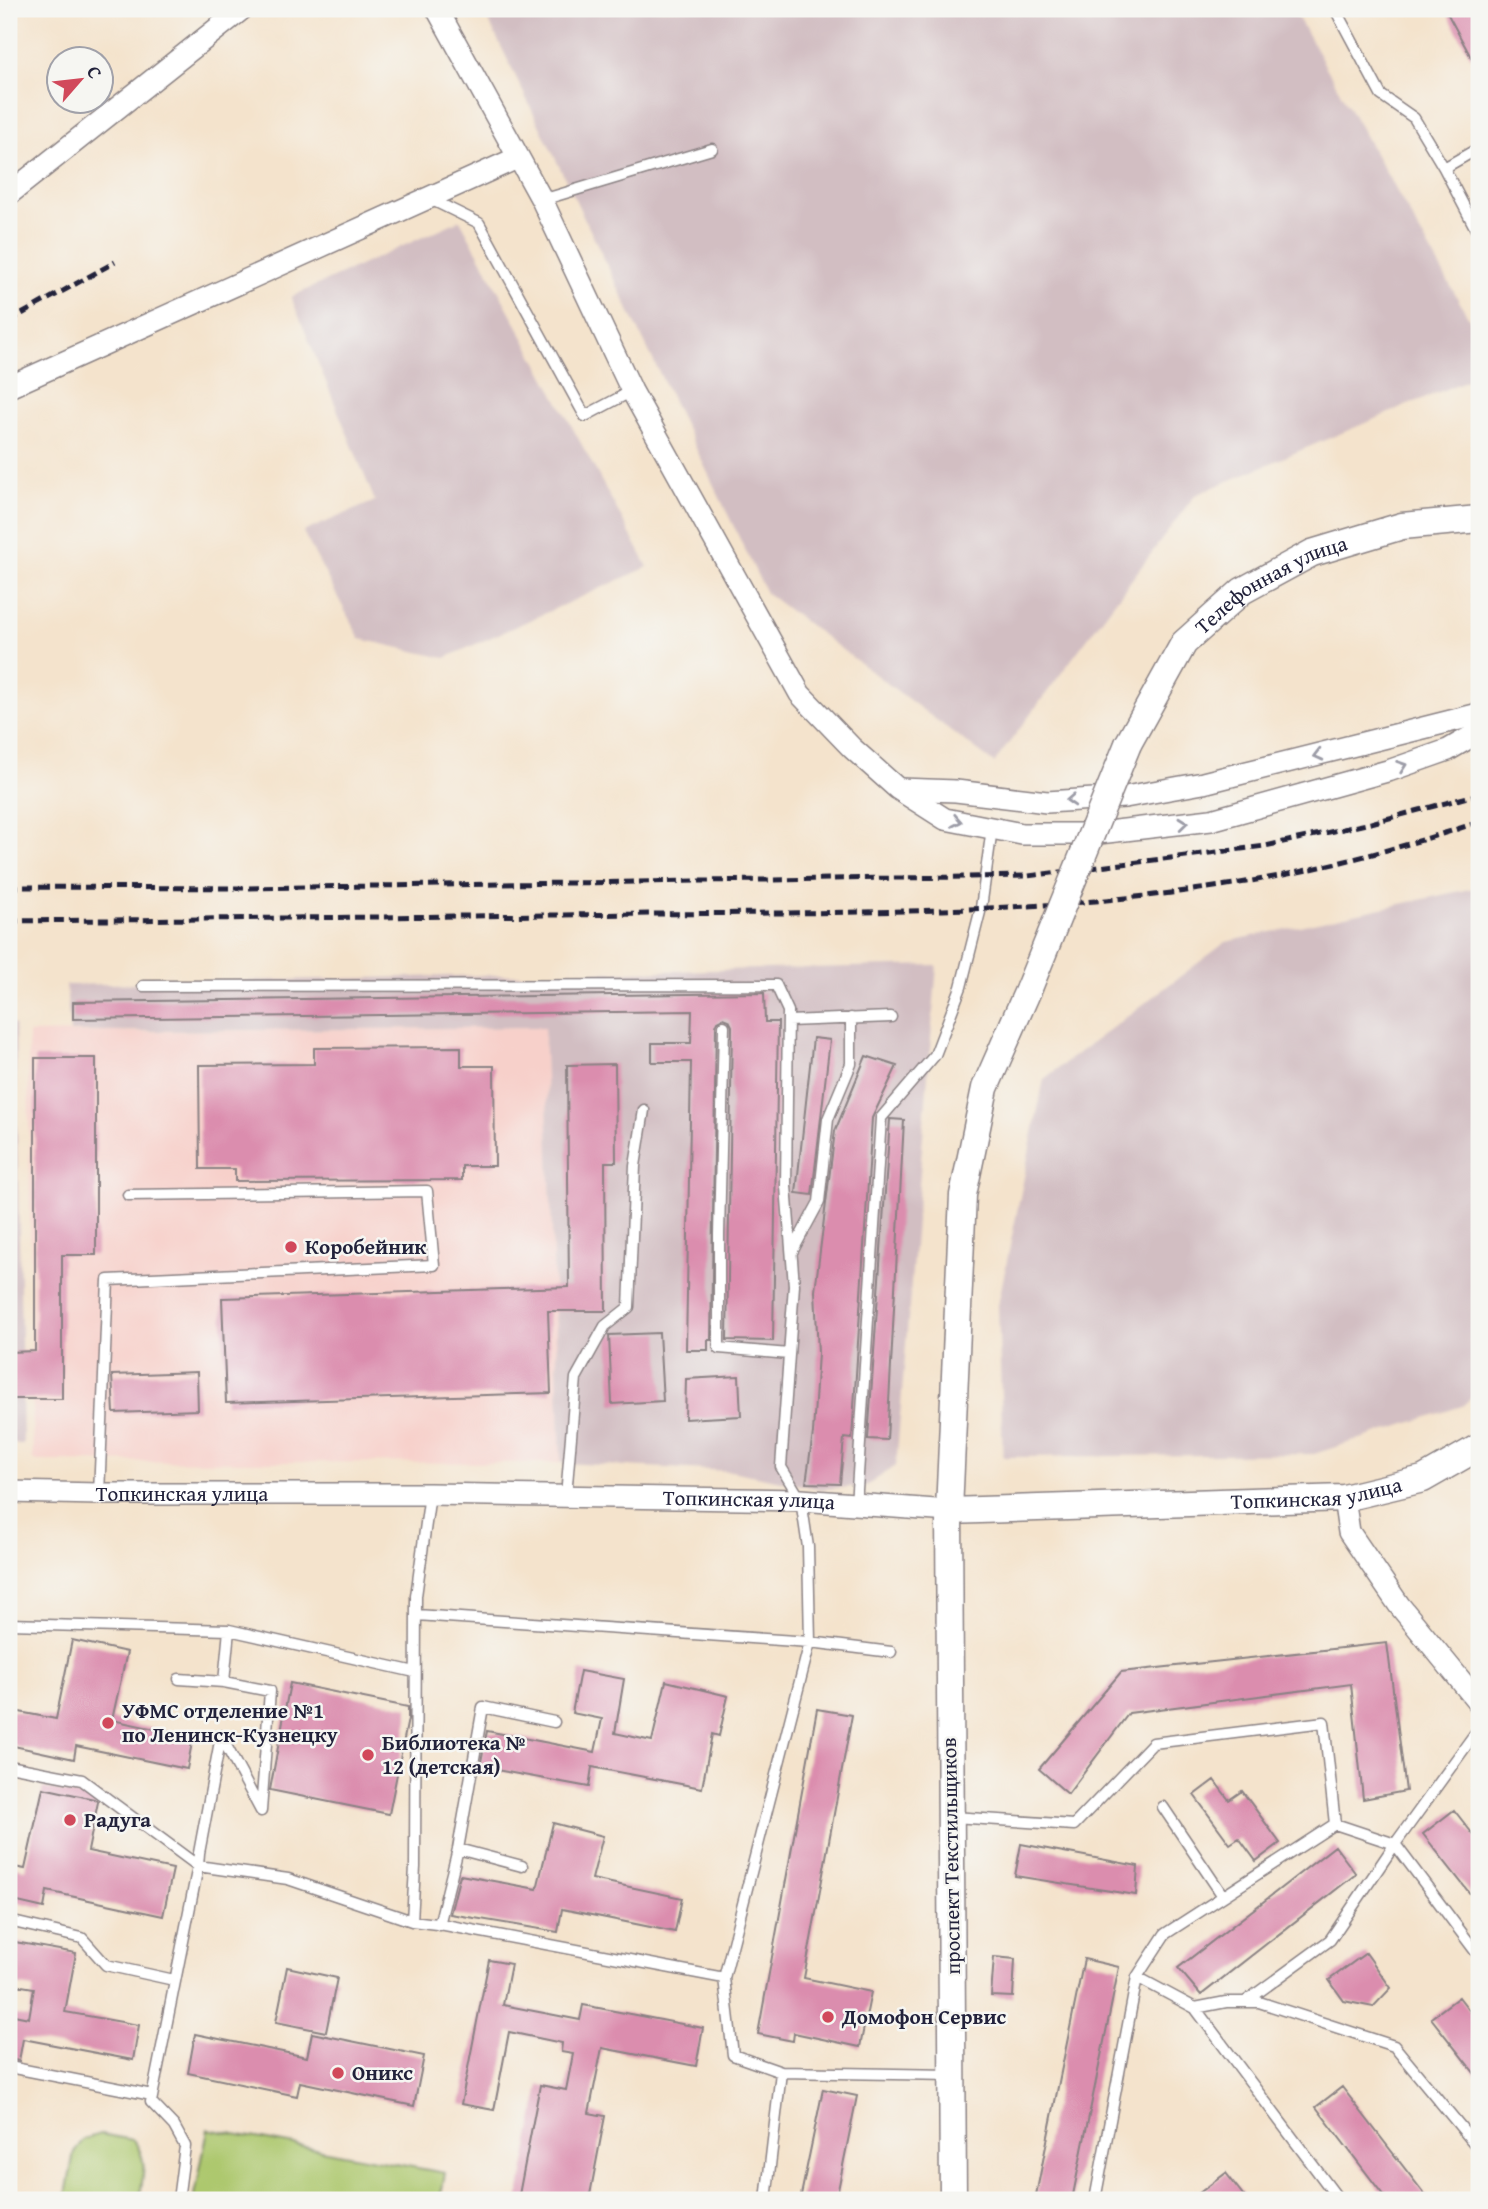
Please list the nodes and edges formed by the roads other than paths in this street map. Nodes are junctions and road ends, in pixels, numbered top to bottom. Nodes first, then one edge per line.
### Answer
1 (242, 9) edge
2 (437, 9) edge
3 (1335, 9) edge
4 (1479, 148) edge
5 (712, 149) dead end
6 (517, 158) junction
7 (1444, 168) junction
8 (9, 194) edge
9 (428, 198) junction
10 (542, 200) junction
11 (1479, 235) edge
12 (9, 387) edge
13 (632, 391) junction
14 (1479, 519) edge
15 (1479, 714) edge
16 (1479, 732) edge
17 (898, 789) junction
18 (992, 828) junction
19 (144, 986) dead end
20 (1029, 988) joint
21 (891, 1017) dead end
22 (851, 1018) junction
23 (788, 1021) junction
24 (723, 1026) dead end
25 (644, 1110) dead end
26 (128, 1195) dead end
27 (791, 1255) junction
28 (789, 1354) junction
29 (1479, 1447) edge
30 (9, 1492) edge
31 (99, 1494) junction
32 (430, 1494) junction
33 (566, 1496) junction
34 (1344, 1498) junction
35 (802, 1500) junction
36 (856, 1505) junction
37 (949, 1511) junction
38 (416, 1615) junction
39 (9, 1624) edge
40 (229, 1630) junction
41 (810, 1642) junction
42 (891, 1652) dead end
43 (415, 1672) junction
44 (179, 1679) dead end
45 (224, 1682) junction
46 (1479, 1703) edge
47 (554, 1722) dead end
48 (1479, 1728) edge
49 (9, 1766) edge
50 (1163, 1807) dead end
51 (950, 1817) junction
52 (1335, 1824) junction
53 (1395, 1844) junction
54 (458, 1849) junction
55 (198, 1866) junction
56 (522, 1866) dead end
57 (1223, 1896) junction
58 (9, 1921) edge
59 (412, 1921) junction
60 (439, 1925) junction
61 (1479, 1956) edge
62 (1137, 1977) junction
63 (724, 1978) junction
64 (174, 1980) junction
65 (1245, 2002) junction
66 (1195, 2008) junction
67 (9, 2067) edge
68 (781, 2072) junction
69 (954, 2075) junction
70 (152, 2095) junction
71 (1479, 2149) edge
72 (178, 2200) edge
73 (766, 2200) edge
74 (953, 2200) edge
75 (1095, 2200) edge
76 (1339, 2200) edge

1 - 8 street
2 - 6 street
3 - 7 lane
4 - 7 lane
5 - 10 lane
6 - 9 street
6 - 10 street
7 - 11 lane
9 - 12 street
9 - 13 lane
10 - 13 street
13 - 17 street
14 - 20 street, Телефонная улица, bridge
15 -> 17 street
18 -> 16 street
17 -> 18 street
18 - 36 lane
19 - 23 lane
20 - 37 street, проспект Текстильщиков
21 - 22 lane
22 - 23 lane
22 - 27 lane
23 - 27 lane
24 - 28 lane
25 - 33 lane
26 - 31 lane
27 - 28 lane
28 - 35 lane
29 - 34 street, Топкинская улица
30 - 31 street, Топкинская улица
31 - 32 street, Топкинская улица
32 - 33 street, Топкинская улица
32 - 38 lane
33 - 35 street, Топкинская улица
34 - 37 street, Топкинская улица
34 - 46 street
35 - 36 street, Топкинская улица
35 - 41 lane
36 - 37 street, Топкинская улица
37 - 51 street, проспект Текстильщиков
38 - 41 lane
38 - 43 lane
39 - 40 lane
40 - 43 lane
40 - 45 lane
41 - 42 lane
41 - 63 lane
43 - 59 lane
44 - 45 lane
45 - 55 lane
47 - 54 lane
48 - 53 lane
49 - 55 lane
50 - 57 lane
51 - 52 lane
51 - 69 street, проспект Текстильщиков
52 - 53 lane
52 - 57 lane
53 - 61 lane
53 - 65 lane
54 - 56 lane
54 - 60 lane
55 - 59 lane
55 - 64 lane
57 - 62 lane
58 - 64 lane
59 - 60 lane
60 - 63 lane
62 - 66 lane
62 - 75 lane
63 - 68 lane
64 - 70 lane
65 - 66 lane
65 - 71 lane
66 - 76 lane
67 - 70 lane
68 - 69 lane
68 - 73 lane
69 - 74 street, проспект Текстильщиков
70 - 72 lane

